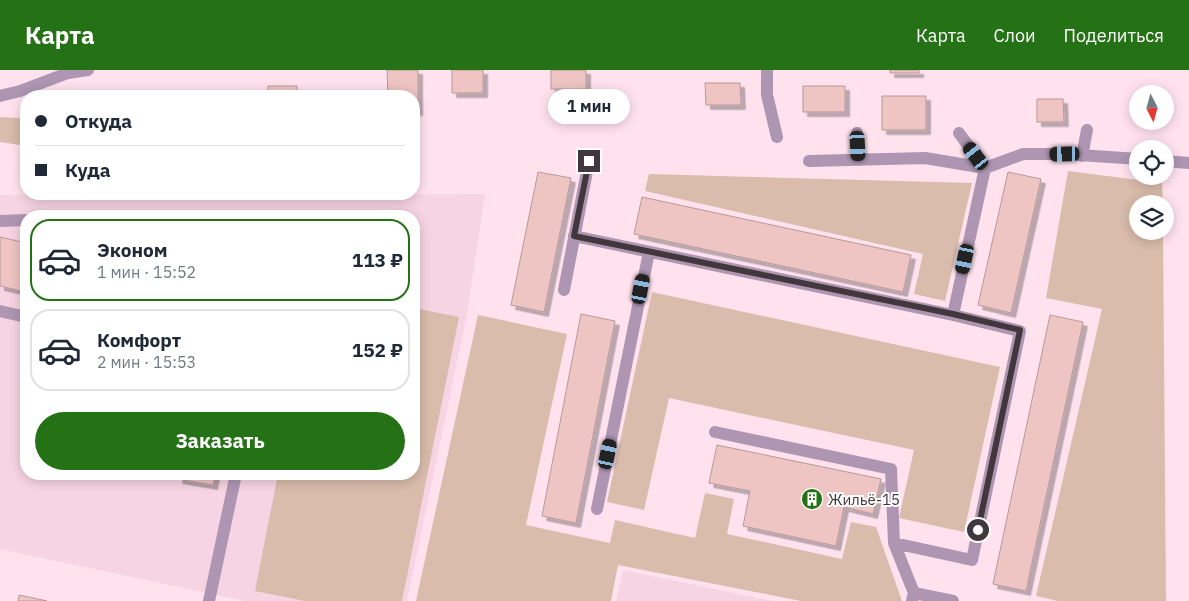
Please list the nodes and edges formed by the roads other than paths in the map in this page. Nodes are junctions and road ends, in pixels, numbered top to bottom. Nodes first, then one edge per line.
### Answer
1 (88, 70) edge
2 (767, 70) edge
3 (25, 90) edge
4 (20, 92) edge
5 (0, 96) edge
6 (1087, 130) dead end
7 (857, 133) dead end
8 (959, 133) dead end
9 (777, 137) dead end
10 (1082, 156) junction
11 (1129, 159) edge
12 (858, 160) junction
13 (589, 161) dead end
14 (809, 161) dead end
15 (1174, 162) edge
16 (1189, 163) edge
17 (985, 168) junction
18 (20, 220) edge
19 (0, 221) edge
20 (574, 236) junction
21 (648, 252) junction
22 (564, 290) dead end
23 (0, 311) edge
24 (953, 314) junction
25 (20, 316) edge
26 (715, 432) dead end
27 (235, 480) edge
28 (597, 509) dead end
29 (894, 543) junction
30 (913, 597) edge
31 (209, 601) edge
32 (953, 601) edge

1 - 3 street
2 - 9 street
4 - 5 street
6 - 10 street
7 - 12 street
8 - 17 street
10 - 11 street
10 - 17 street
12 - 14 street
12 - 17 street
13 - 20 street
15 - 16 street
17 - 24 street
18 - 19 street
20 - 21 street
20 - 22 street
21 - 24 street
21 - 28 street
23 - 25 street
24 - 29 street
26 - 29 street
27 - 31 street
29 - 30 street
30 - 32 street

